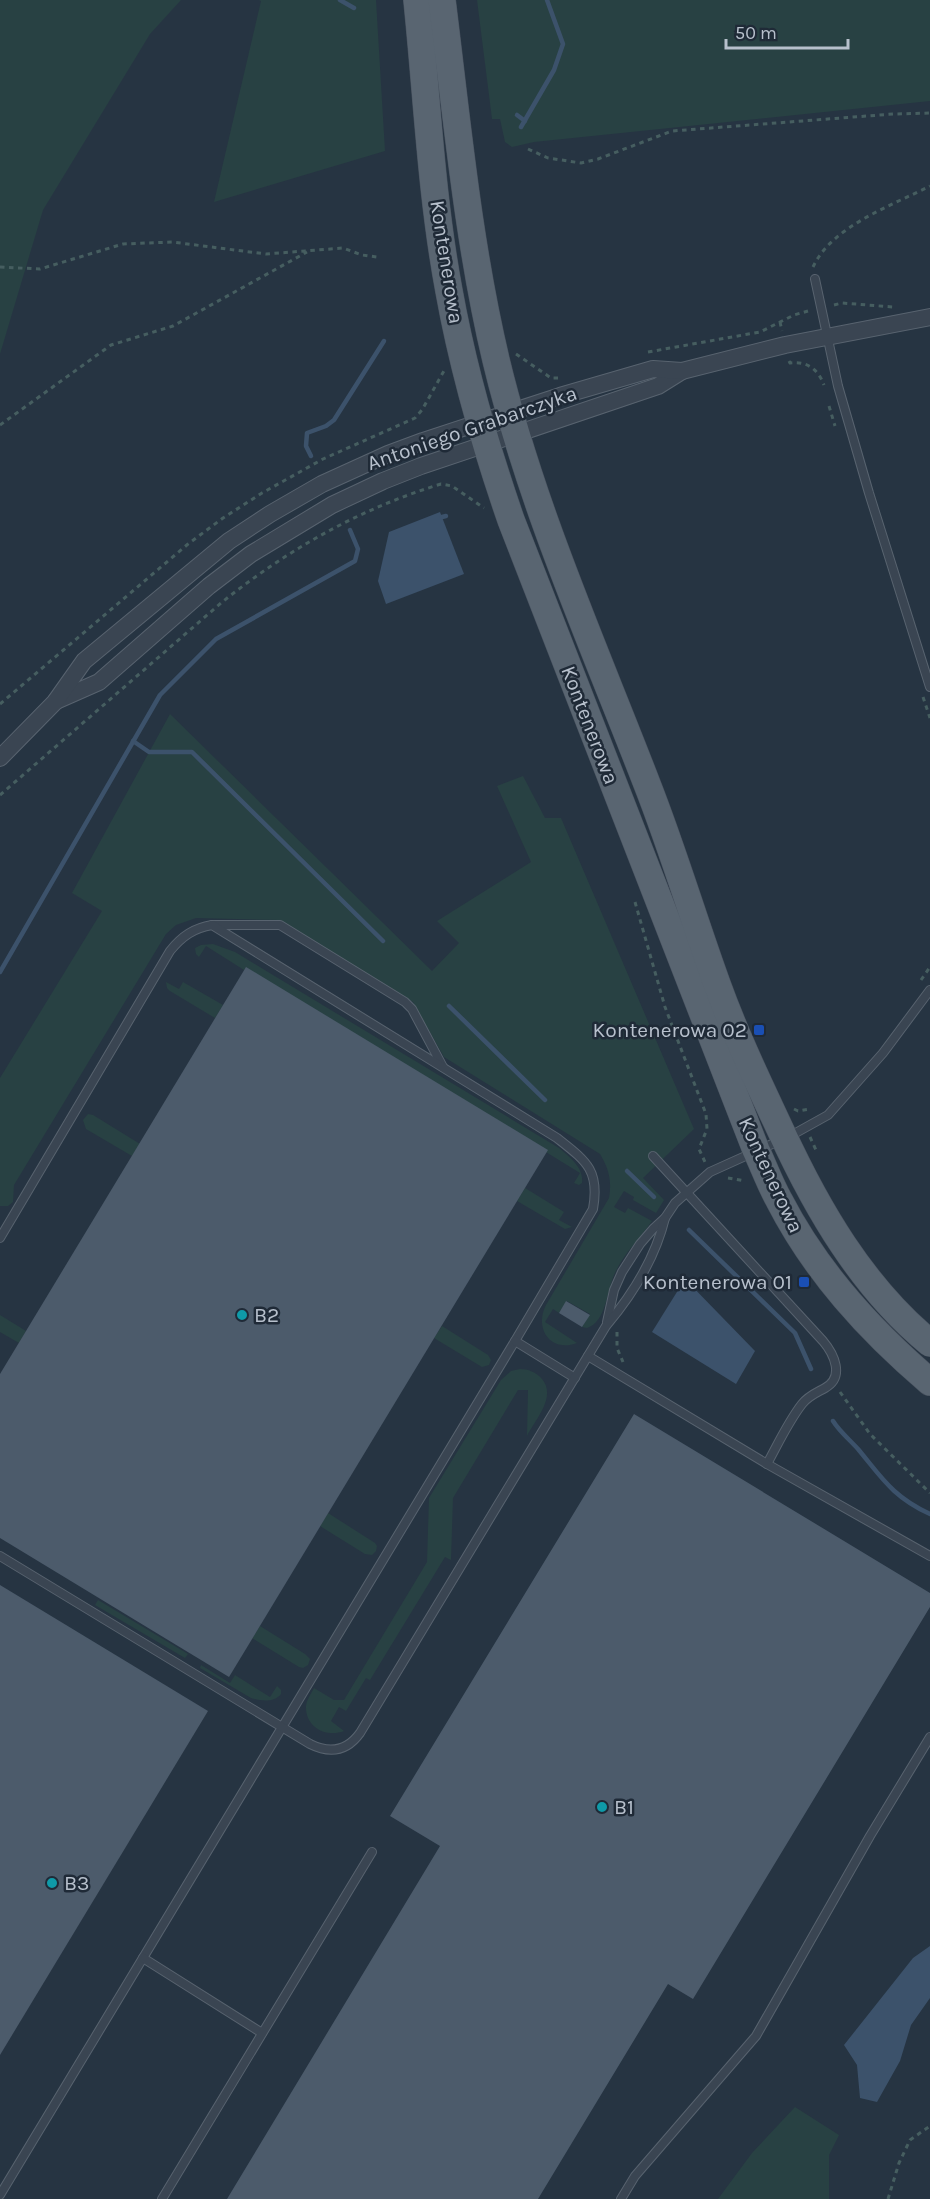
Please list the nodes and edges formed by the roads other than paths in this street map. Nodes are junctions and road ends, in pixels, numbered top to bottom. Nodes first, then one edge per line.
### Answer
1 (417, 0) edge
2 (442, 0) edge
3 (815, 279) road end
4 (930, 317) edge
5 (828, 336) junction
6 (681, 371) junction
7 (513, 423) junction
8 (482, 434) junction
9 (930, 687) edge
10 (56, 702) junction
11 (0, 758) edge
12 (212, 925) junction
13 (930, 990) edge
14 (443, 1067) junction
15 (784, 1138) junction
16 (756, 1150) junction
17 (653, 1156) dead end
18 (687, 1191) junction
19 (665, 1218) junction
20 (0, 1238) edge
21 (606, 1326) junction
22 (514, 1341) junction
23 (930, 1343) edge
24 (588, 1356) junction
25 (575, 1378) junction
26 (930, 1382) edge
27 (767, 1464) junction
28 (0, 1556) edge
29 (930, 1556) edge
30 (282, 1726) junction
31 (930, 1737) edge
32 (372, 1852) dead end
33 (143, 1958) junction
34 (262, 2033) junction
35 (0, 2195) edge
36 (162, 2199) edge
37 (621, 2199) edge

1 - 8 main road, Kontenerowa
2 - 7 main road, Kontenerowa
3 - 5 lane
4 - 5 street, Antoniego Grabarczyka
5 - 6 street, Antoniego Grabarczyka
5 - 9 lane
6 - 7 street, Antoniego Grabarczyka
6 - 7 street, Antoniego Grabarczyka
7 - 8 street, Antoniego Grabarczyka
7 - 8 street, Antoniego Grabarczyka
7 - 15 main road, Kontenerowa
8 - 10 street, Antoniego Grabarczyka
8 - 10 street, Antoniego Grabarczyka
8 - 16 main road, Kontenerowa
10 - 11 street, Antoniego Grabarczyka
12 - 14 lane
12 - 14 lane
12 - 20 lane
13 - 15 lane
14 - 22 lane
15 - 16 lane
15 - 23 main road, Kontenerowa
16 - 18 lane
16 - 26 main road, Kontenerowa
17 - 18 lane
18 - 19 lane
18 - 27 lane
19 - 21 lane
19 - 21 lane
21 - 24 lane
22 - 25 lane
22 - 30 lane
24 - 25 lane
24 - 27 lane
25 - 30 lane
27 - 29 lane
28 - 30 lane
30 - 33 lane
31 - 37 lane
32 - 34 lane
33 - 34 lane
33 - 35 lane
34 - 36 lane

